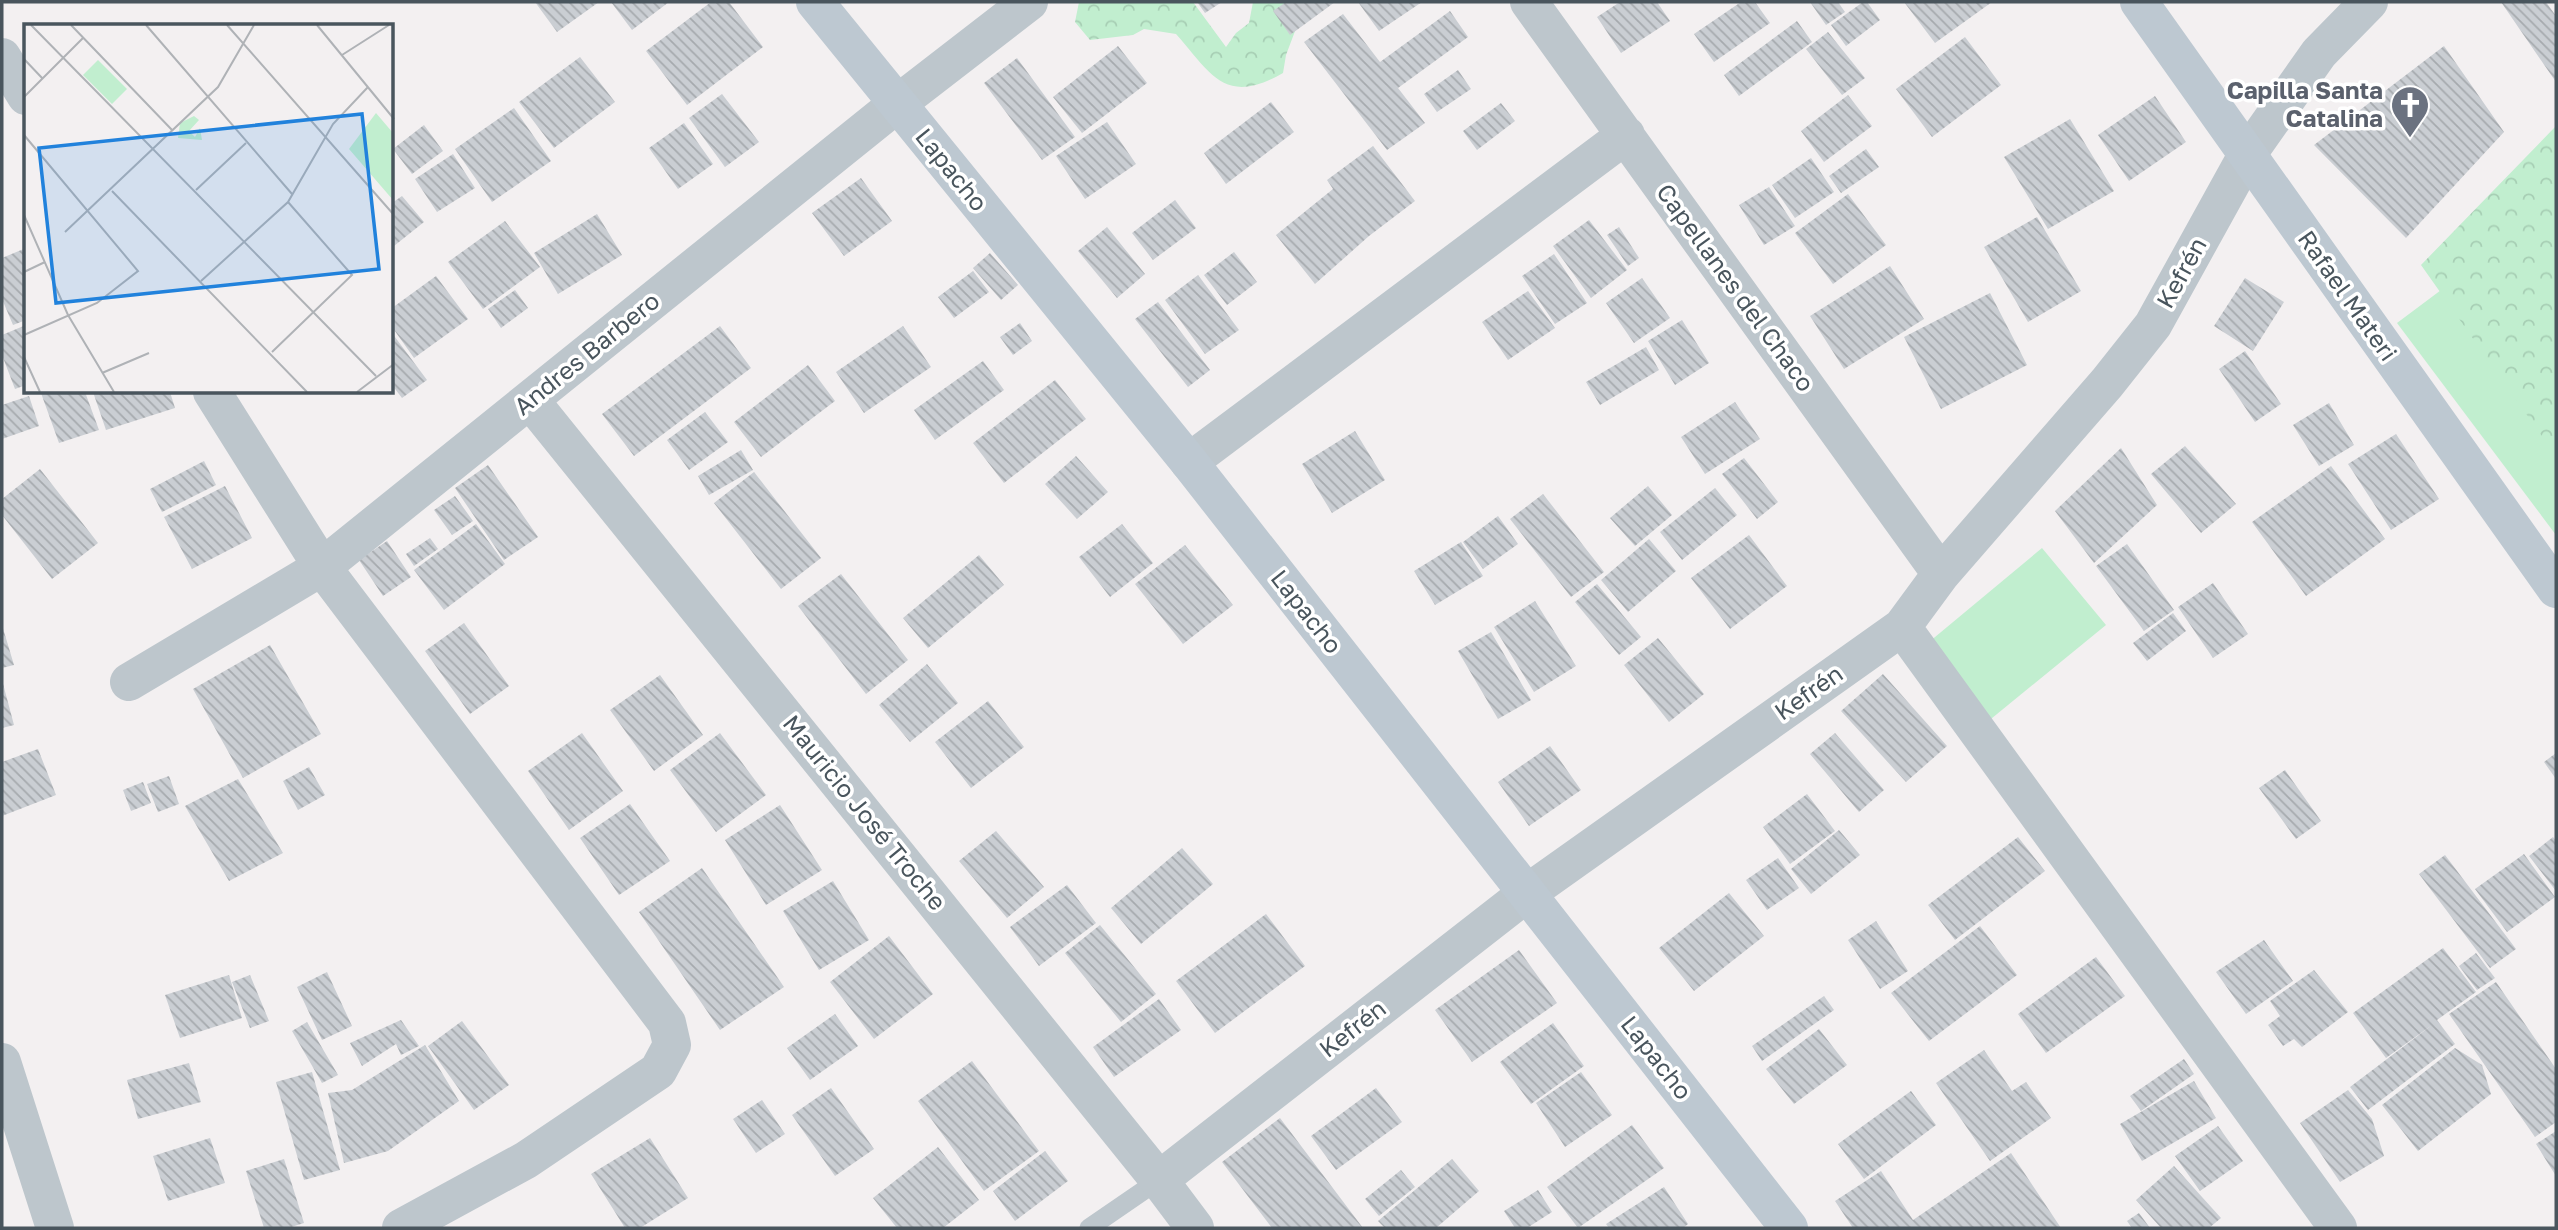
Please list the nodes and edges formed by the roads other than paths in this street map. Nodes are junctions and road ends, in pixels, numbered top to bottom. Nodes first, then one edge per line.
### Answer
1 (815, 2) edge
2 (1029, 2) edge
3 (1529, 2) edge
4 (2139, 2) edge
5 (2369, 2) edge
6 (2, 57) edge
7 (24, 93) edge
8 (897, 104) junction
9 (1626, 135) junction
10 (2247, 155) junction
11 (213, 394) edge
12 (530, 400) junction
13 (1189, 463) junction
14 (322, 567) junction
15 (1941, 574) junction
16 (2556, 589) edge
17 (1902, 627) junction
18 (129, 682) dead end
19 (1526, 894) junction
20 (2, 1062) edge
21 (1159, 1180) junction
22 (55, 1228) edge
23 (401, 1228) edge
24 (1089, 1228) edge
25 (1195, 1228) edge
26 (1789, 1228) edge
27 (2338, 1228) edge

1 - 8 street, Lapacho
2 - 8 street, Andres Barbero
3 - 9 street, Capellanes del Chaco
4 - 10 street, Rafael Materi
5 - 10 street, Kefrén
6 - 7 street
8 - 12 street, Andres Barbero
8 - 13 street, Lapacho
9 - 13 street
9 - 15 street, Capellanes del Chaco
10 - 15 street, Kefrén
10 - 16 street, Rafael Materi
11 - 14 street
12 - 14 street, Andres Barbero
12 - 21 street, Mauricio José Troche
13 - 19 street, Lapacho
14 - 18 street, Andres Barbero
14 - 23 street
15 - 17 street, Kefrén
17 - 19 street, Kefrén
17 - 27 street
19 - 21 street, Kefrén
19 - 26 street, Lapacho
20 - 22 street
21 - 24 lane, Kefrén
21 - 25 street, Mauricio José Troche

